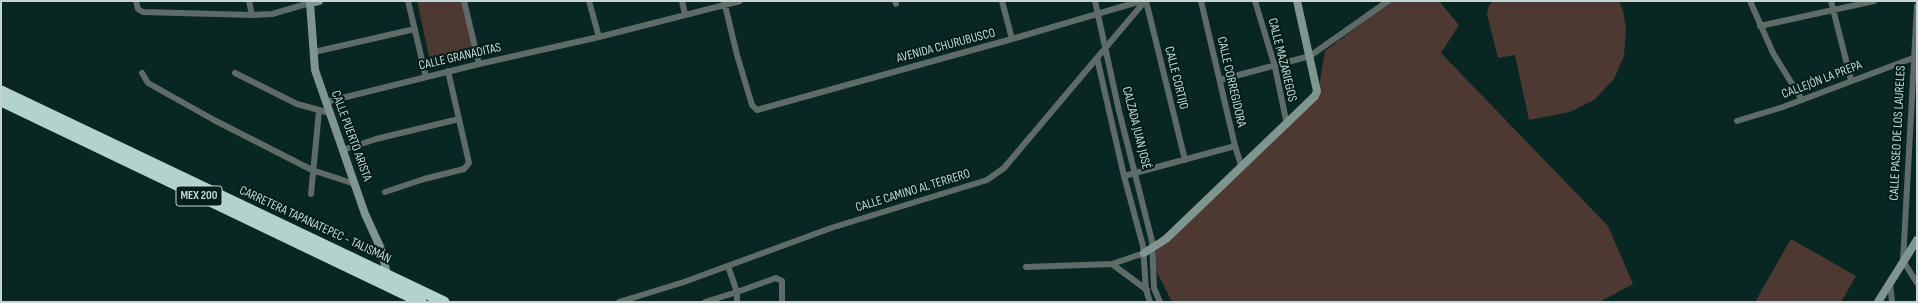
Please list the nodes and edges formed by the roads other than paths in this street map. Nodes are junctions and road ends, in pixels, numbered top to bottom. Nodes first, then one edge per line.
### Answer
1 (136, 1) edge
2 (249, 1) edge
3 (319, 1) edge
4 (408, 1) edge
5 (464, 1) edge
6 (589, 1) edge
7 (682, 1) edge
8 (740, 1) edge
9 (1002, 1) edge
10 (1095, 1) edge
11 (1141, 1) edge
12 (1145, 1) edge
13 (1201, 1) edge
14 (1256, 1) edge
15 (1297, 1) edge
16 (1388, 1) edge
17 (1750, 1) edge
18 (1831, 1) edge
19 (1874, 1) edge
20 (309, 2) edge
21 (725, 3) edge
22 (1917, 6) edge
23 (1833, 10) junction
24 (1098, 13) junction
25 (252, 15) junction
26 (686, 15) junction
27 (1760, 26) junction
28 (415, 29) junction
29 (599, 37) junction
30 (1012, 39) junction
31 (1105, 48) junction
32 (314, 52) junction
33 (1310, 56) junction
34 (1097, 58) junction
35 (1913, 58) junction
36 (479, 64) junction
37 (1275, 67) junction
38 (448, 71) junction
39 (235, 72) dead end
40 (142, 74) dead end
41 (426, 76) junction
42 (1220, 80) junction
43 (1851, 80) junction
44 (1, 91) edge
45 (1802, 100) junction
46 (1, 101) edge
47 (326, 102) junction
48 (319, 111) junction
49 (330, 113) junction
50 (459, 119) junction
51 (1737, 121) dead end
52 (1286, 125) junction
53 (1235, 146) junction
54 (343, 150) junction
55 (1185, 160) junction
56 (1242, 168) junction
57 (312, 170) junction
58 (1136, 174) junction
59 (1124, 176) junction
60 (355, 184) junction
61 (385, 192) dead end
62 (311, 194) dead end
63 (1917, 240) edge
64 (1153, 248) junction
65 (1145, 257) junction
66 (1903, 261) junction
67 (1112, 264) junction
68 (728, 266) junction
69 (1026, 267) dead end
70 (387, 275) junction
71 (1890, 283) junction
72 (1917, 283) edge
73 (1154, 288) junction
74 (1146, 290) junction
75 (737, 292) junction
76 (421, 302) edge
77 (444, 302) edge
78 (619, 302) edge
79 (705, 302) edge
80 (737, 302) edge
81 (782, 302) edge
82 (1150, 302) edge
83 (1160, 302) edge
84 (1878, 302) edge
85 (1892, 302) edge

1 - 25 street
2 - 25 street
3 - 20 street
4 - 28 street
5 - 36 street
6 - 29 street
7 - 26 street
8 - 21 street, CALLE GRANADITAS
9 - 30 street
10 - 24 street, CALZADA JUAN JOSÉ
11 - 24 street, AVENIDA CHURUBUSCO
12 - 31 street, CALLE CAMINO AL TERRERO
12 - 55 street, CALLE CORTIJO
13 - 42 street, CALLE CORREGIDORA
14 - 37 street, CALLE MAZARIEGOS
15 - 33 street
16 - 33 street
17 - 27 street
18 - 23 street
19 - 23 street
20 - 25 street
20 - 32 street, CALLE PUERTO ARISTA
21 - 26 street, CALLE GRANADITAS
21 - 30 street, AVENIDA CHURUBUSCO
22 - 35 street, CALLE PASEO DE LOS LAURELES
23 - 27 street
23 - 43 street
24 - 30 street, AVENIDA CHURUBUSCO
24 - 31 street, CALZADA JUAN JOSÉ
26 - 29 street, CALLE GRANADITAS
27 - 45 street
28 - 32 street
28 - 41 street
29 - 36 street, CALLE GRANADITAS
31 - 34 street, CALLE CAMINO AL TERRERO
31 - 58 street, CALZADA JUAN JOSÉ
32 - 47 street, CALLE PUERTO ARISTA
33 - 37 street
33 - 52 street
34 - 59 street, CALZADA JUAN JOSÉ
34 - 68 street, CALLE CAMINO AL TERRERO
35 - 43 street, CALLEJÓN LA PREPA
35 - 66 street, CALLE PASEO DE LOS LAURELES
36 - 38 street, CALLE GRANADITAS
37 - 42 street
37 - 52 street, CALLE MAZARIEGOS
38 - 41 street, CALLE GRANADITAS
38 - 50 street
39 - 48 street
40 - 57 street
41 - 47 street, CALLE GRANADITAS
42 - 53 street, CALLE CORREGIDORA
43 - 45 street, CALLEJÓN LA PREPA
44 - 70 highway, CARRETERA TAPANATEPEC - TALISMÁN / MEX 200
45 - 51 street, CALLEJÓN LA PREPA
46 - 76 highway, CARRETERA TAPANATEPEC - TALISMÁN / MEX 200
47 - 49 street, CALLE PUERTO ARISTA
48 - 49 street
48 - 57 street
49 - 54 street, CALLE PUERTO ARISTA
50 - 54 street
50 - 61 street
52 - 56 street
53 - 55 street
53 - 56 street, CALLE CORREGIDORA
54 - 60 street, CALLE PUERTO ARISTA
55 - 58 street
56 - 64 street
57 - 60 street
57 - 62 street
58 - 59 street
58 - 64 street, CALZADA JUAN JOSÉ
59 - 65 street, CALZADA JUAN JOSÉ
60 - 70 street, CALLE PUERTO ARISTA
63 - 66 street
64 - 65 street
64 - 73 street, CALZADA JUAN JOSÉ
65 - 67 street
65 - 74 street, CALZADA JUAN JOSÉ
66 - 71 street
66 - 72 street
67 - 69 street
67 - 74 street
68 - 75 street
68 - 78 street, CALLE CAMINO AL TERRERO
70 - 77 highway, CARRETERA TAPANATEPEC - TALISMÁN / MEX 200
71 - 84 street
71 - 85 street
73 - 74 street
73 - 83 street
74 - 82 street, CALZADA JUAN JOSÉ
75 - 79 street
75 - 80 street
75 - 81 street

